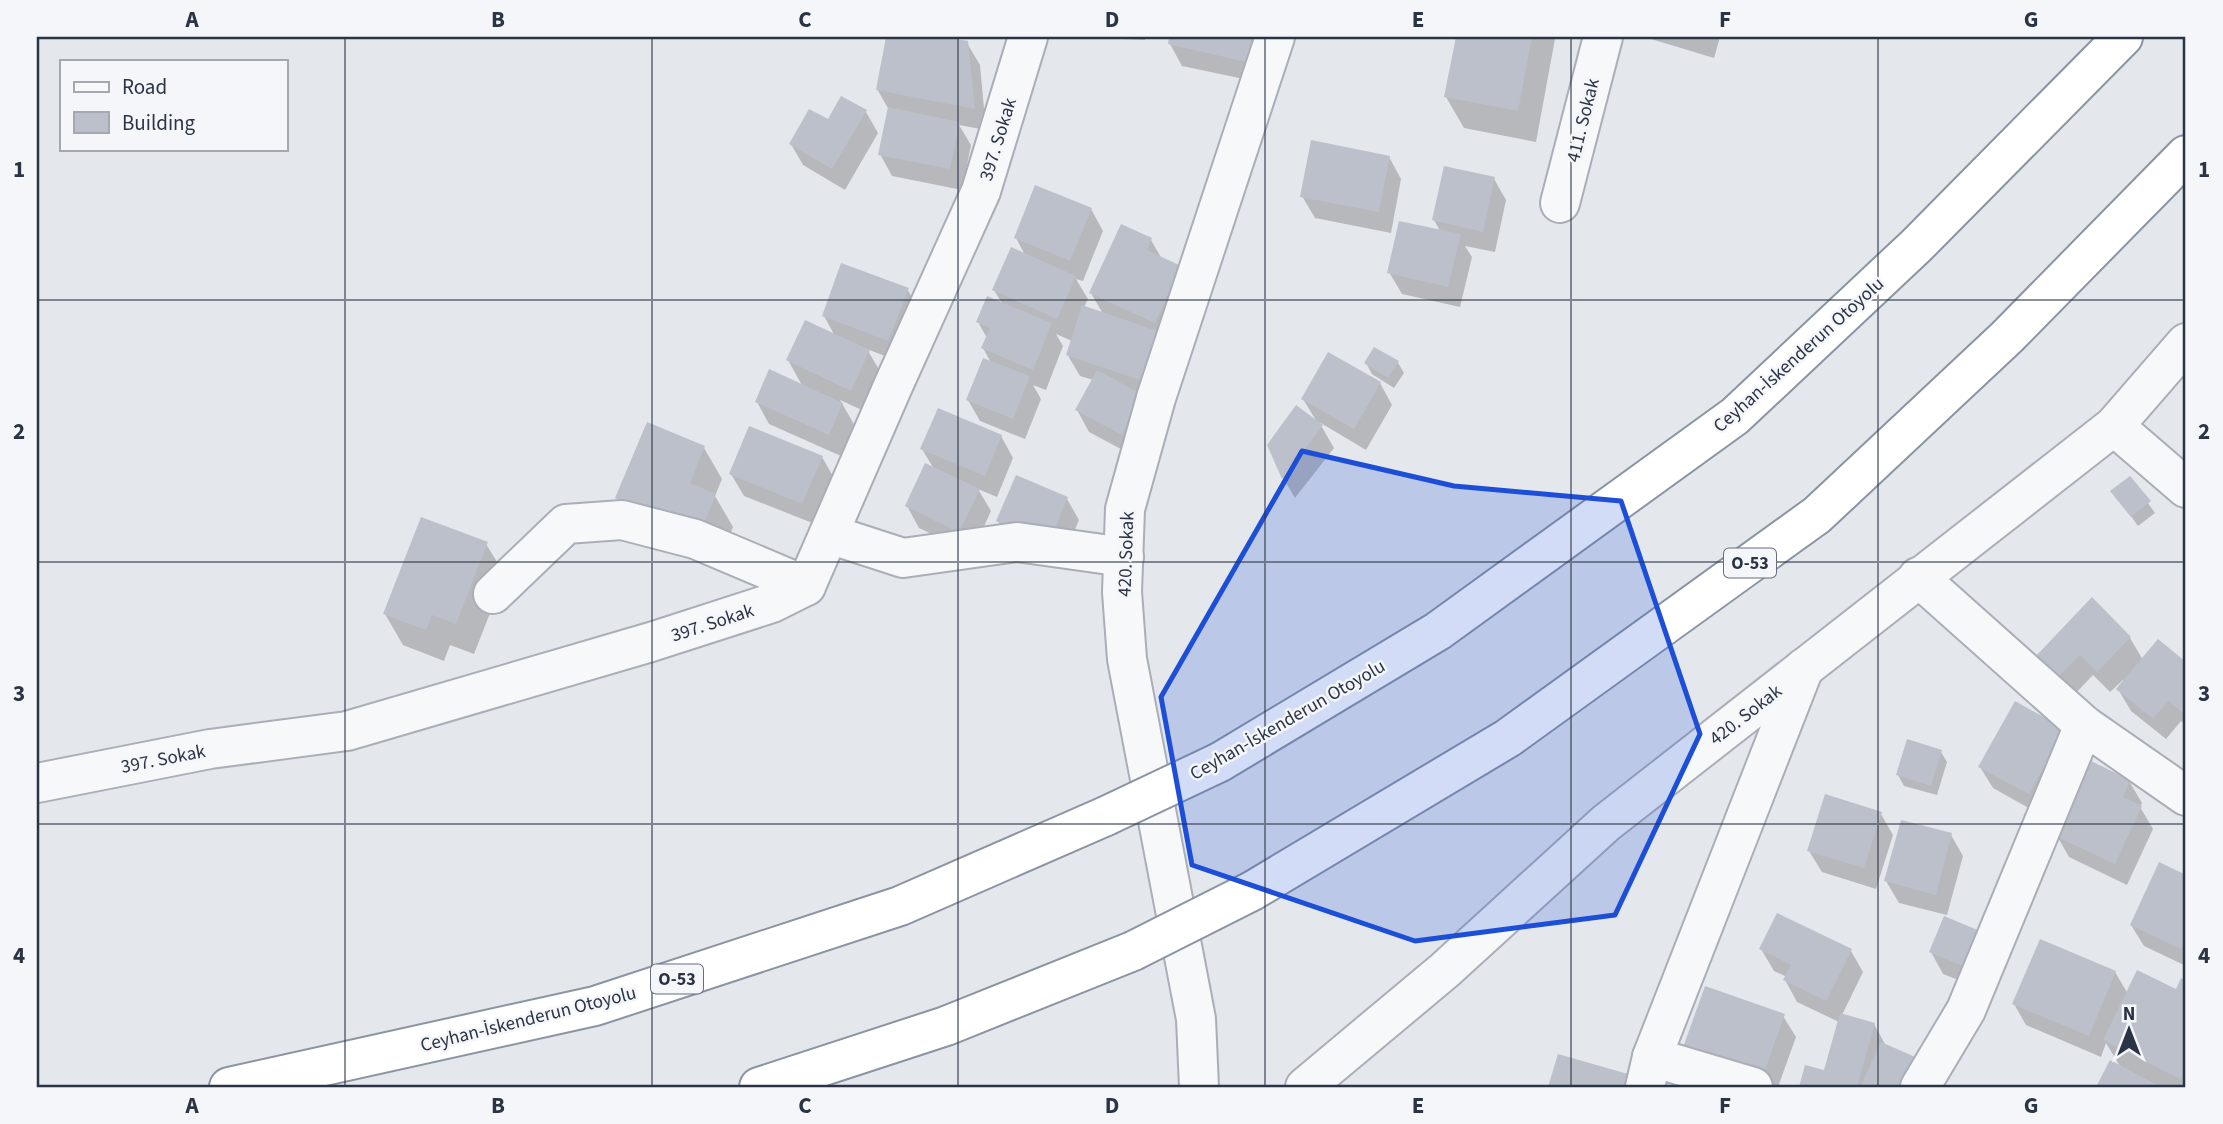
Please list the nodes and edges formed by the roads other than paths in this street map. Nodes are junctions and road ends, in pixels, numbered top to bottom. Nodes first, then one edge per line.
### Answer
1 (1028, 37) edge
2 (1275, 37) edge
3 (1603, 37) edge
4 (2123, 37) edge
5 (2186, 155) edge
6 (1560, 203) dead end
7 (2186, 343) edge
8 (2114, 426) junction
9 (2186, 488) edge
10 (829, 534) junction
11 (1124, 557) junction
12 (1918, 577) junction
13 (806, 586) junction
14 (493, 594) dead end
15 (1804, 668) junction
16 (2084, 725) junction
17 (37, 783) edge
18 (2186, 796) edge
19 (1649, 1072) edge
20 (229, 1087) edge
21 (759, 1087) edge
22 (1199, 1087) edge
23 (1305, 1087) edge
24 (1753, 1087) edge
25 (1920, 1087) edge

1 - 10 street, 397. Sokak
2 - 11 street, 420. Sokak
3 - 6 street, 411. Sokak
4 - 20 highway, Ceyhan-İskenderun Otoyolu / O-53, bridge
5 - 21 highway, O-53, bridge
7 - 8 street, 420. Sokak
8 - 9 street
8 - 12 street, 420. Sokak
10 - 11 street
10 - 13 street, 397. Sokak
11 - 22 street, 420. Sokak
12 - 15 street, 420. Sokak
12 - 16 street
13 - 14 street
13 - 17 street, 397. Sokak
15 - 19 street
15 - 23 street, 420. Sokak
16 - 18 street
16 - 25 street
19 - 24 street

